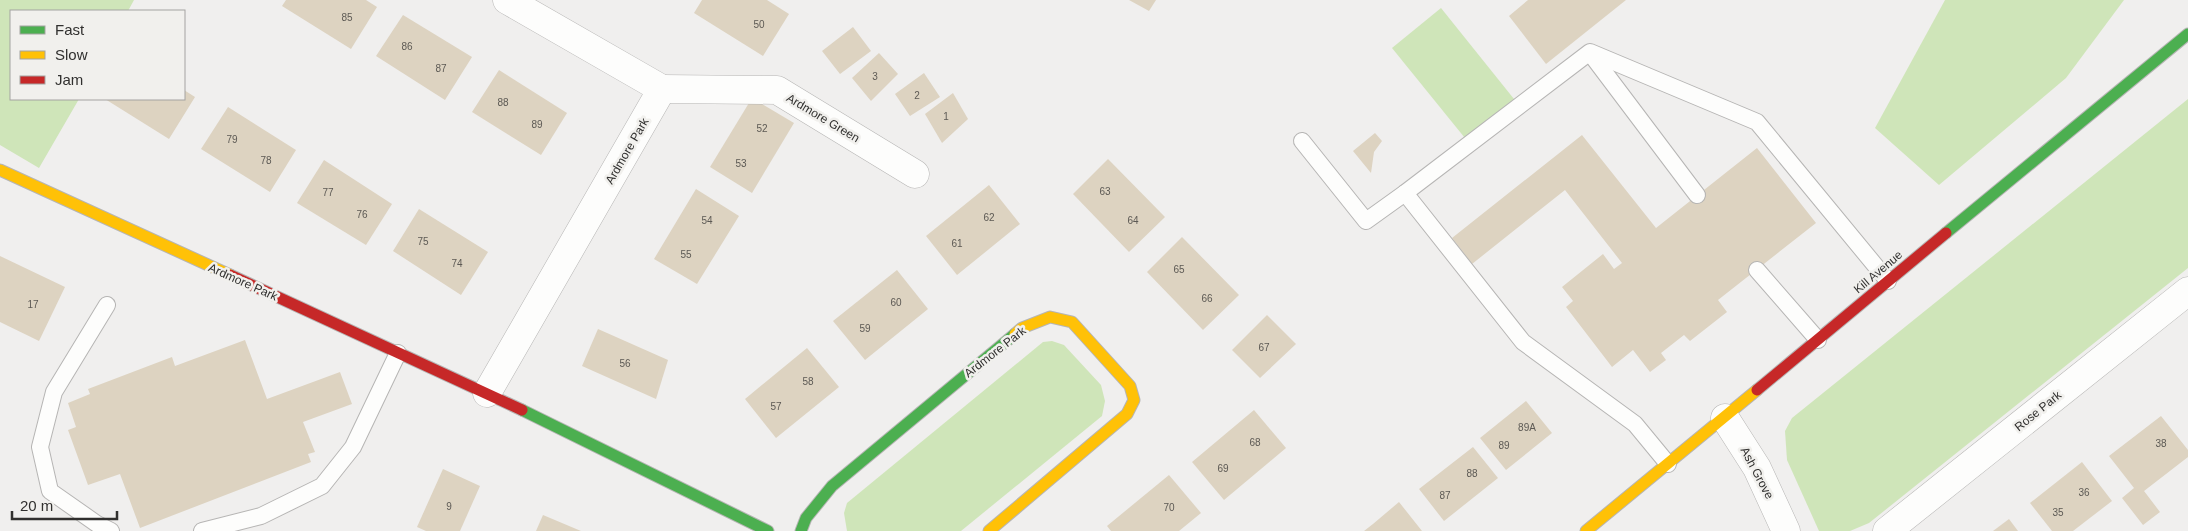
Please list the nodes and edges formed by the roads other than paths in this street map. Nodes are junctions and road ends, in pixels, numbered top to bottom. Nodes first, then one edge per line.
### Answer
1 (507, 0) edge
2 (2188, 34) edge
3 (1590, 52) junction
4 (662, 90) junction
5 (1302, 141) dead end
6 (0, 170) edge
7 (915, 174) dead end
8 (1405, 193) junction
9 (1698, 195) dead end
10 (1757, 270) dead end
11 (1888, 281) junction
12 (2188, 291) edge
13 (107, 305) dead end
14 (1818, 340) junction
15 (398, 353) junction
16 (487, 393) junction
17 (1725, 418) junction
18 (1668, 464) junction
19 (110, 531) edge
20 (202, 531) edge
21 (768, 531) edge
22 (800, 531) edge
23 (989, 531) edge
24 (1586, 531) edge
25 (1786, 531) edge
26 (1887, 531) edge

1 - 4 street
2 - 11 street, Kill Avenue
3 - 8 lane
3 - 9 lane
3 - 11 lane
4 - 7 street, Ardmore Green
4 - 16 street, Ardmore Park
5 - 8 lane
6 - 15 street, Ardmore Park
8 - 18 lane
10 - 14 lane
11 - 14 street, Kill Avenue
12 - 26 street, Rose Park
13 - 19 lane
14 - 17 street, Kill Avenue
15 - 16 street, Ardmore Park
15 - 20 lane
16 - 21 street, Ardmore Park
17 - 18 street, Kill Avenue
17 - 25 street, Ash Grove
18 - 24 street, Kill Avenue
22 - 23 street, Ardmore Park

